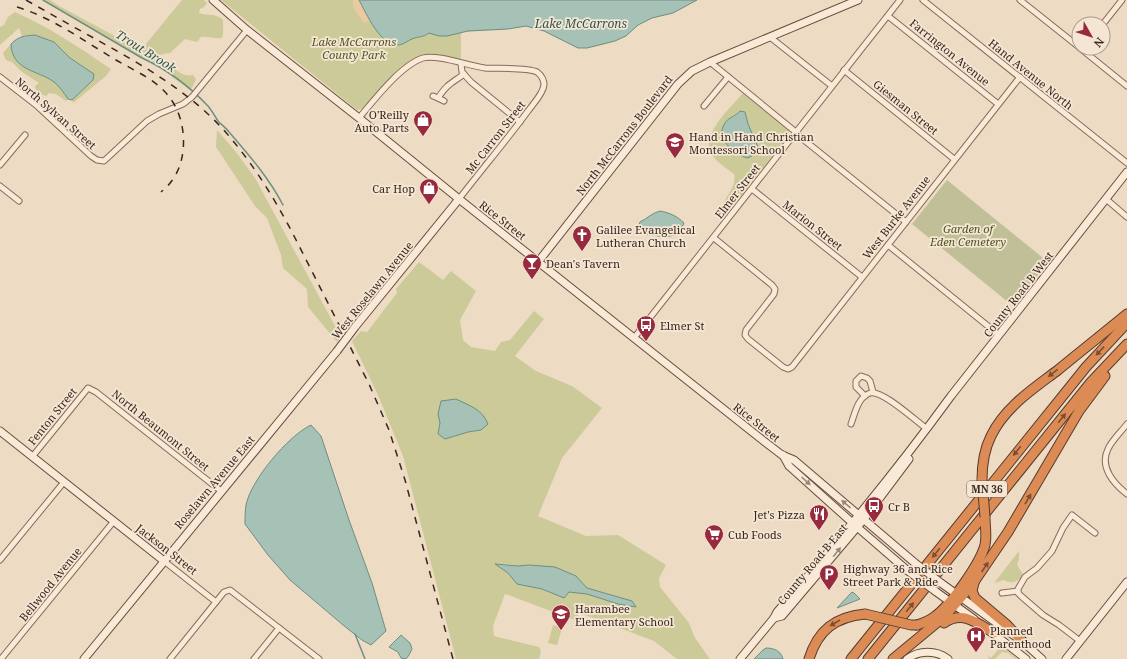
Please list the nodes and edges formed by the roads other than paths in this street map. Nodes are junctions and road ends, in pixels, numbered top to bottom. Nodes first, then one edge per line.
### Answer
1 (213, 0) edge
2 (858, 0) edge
3 (900, 0) edge
4 (923, 0) edge
5 (1020, 0) edge
6 (1122, 0) edge
7 (888, 16) junction
8 (1109, 16) edge
9 (247, 30) junction
10 (770, 37) junction
11 (1071, 40) edge
12 (1091, 56) edge
13 (710, 62) junction
14 (461, 64) junction
15 (844, 70) junction
16 (464, 74) junction
17 (0, 77) edge
18 (728, 77) junction
19 (1020, 77) junction
20 (832, 86) junction
21 (1127, 86) edge
22 (444, 101) dead end
23 (998, 104) junction
24 (704, 106) dead end
25 (359, 118) junction
26 (520, 122) junction
27 (797, 133) junction
28 (25, 135) dead end
29 (954, 159) junction
30 (1127, 163) edge
31 (0, 165) edge
32 (1127, 172) edge
33 (0, 186) edge
34 (752, 189) junction
35 (459, 199) junction
36 (1106, 199) junction
37 (19, 201) dead end
38 (1127, 217) edge
39 (906, 222) junction
40 (714, 238) junction
41 (888, 245) junction
42 (538, 262) junction
43 (862, 277) junction
44 (1127, 314) edge
45 (1127, 323) edge
46 (999, 335) junction
47 (634, 338) junction
48 (1127, 344) edge
49 (1127, 349) edge
50 (88, 388) joint
51 (873, 392) junction
52 (302, 394) joint
53 (865, 396) junction
54 (851, 424) dead end
55 (1127, 424) edge
56 (927, 430) junction
57 (0, 431) edge
58 (782, 455) junction
59 (32, 457) junction
60 (64, 482) junction
61 (221, 490) junction
62 (1127, 494) edge
63 (861, 517) junction
64 (114, 521) junction
65 (854, 525) junction
66 (1095, 533) dead end
67 (0, 560) edge
68 (164, 561) junction
69 (974, 582) junction
70 (1127, 582) edge
71 (1018, 591) junction
72 (1002, 593) dead end
73 (959, 596) junction
74 (216, 602) junction
75 (952, 604) junction
76 (279, 628) junction
77 (994, 633) junction
78 (919, 639) junction
79 (1080, 641) junction
80 (1023, 642) junction
81 (1, 659) edge
82 (84, 659) edge
83 (170, 659) edge
84 (254, 659) edge
85 (319, 659) edge
86 (740, 659) edge
87 (809, 659) edge
88 (851, 659) edge
89 (868, 659) edge
90 (893, 659) edge
91 (906, 659) edge
92 (948, 659) edge
93 (1026, 659) edge
94 (1042, 659) edge
95 (1066, 659) edge

1 - 9 street, Rice Street
2 - 10 street, North McCarrons Boulevard
3 - 7 street, Elmer Street
4 - 19 street, Hand Avenue North
5 - 11 street
6 - 8 street
7 - 15 street, Elmer Street
7 - 23 street, Farrington Avenue
9 - 17 street, North Sylvan Street
9 - 25 street, Rice Street
10 - 13 street, North McCarrons Boulevard
10 - 20 street
12 - 21 street
13 - 18 street
13 - 42 street, North McCarrons Boulevard
14 - 16 street
14 - 25 street
14 - 26 street, Mc Carron Street
15 - 20 street, Elmer Street
15 - 29 street, Giesman Street
16 - 22 street
16 - 26 street
18 - 24 street
18 - 27 street
19 - 23 street, West Burke Avenue
19 - 30 street, Hand Avenue North
20 - 27 street, Elmer Street
23 - 29 street, West Burke Avenue
25 - 35 street, Rice Street
26 - 35 street, Mc Carron Street
27 - 34 street, Elmer Street
27 - 39 street
28 - 31 street
29 - 39 street, West Burke Avenue
32 - 36 street, County Road B West
33 - 37 street
34 - 40 street, Elmer Street
34 - 43 street, Marion Street
35 - 42 street, Rice Street
35 - 52 street, West Roselawn Avenue, bridge
36 - 38 street
36 - 46 street, County Road B West
39 - 41 street, West Burke Avenue
40 - 43 street, West Burke Avenue
40 - 47 street, Elmer Street
41 - 43 street, West Burke Avenue
41 - 46 street
42 - 47 street, Rice Street
44 -> 73 highway, bridge
45 -> 88 highway, MN 36
46 - 56 street, County Road B West
47 - 58 street, Rice Street
89 -> 48 highway, MN 36
69 -> 49 highway
50 - 59 street, Fenton Street
50 - 61 street, North Beaumont Street
51 - 53 street
51 - 53 street
51 - 56 street
52 - 61 street, Roselawn Avenue East
53 - 54 street
55 - 62 street
56 - 63 street, County Road B West
57 - 59 street, Jackson Street
63 -> 58 street, Rice Street
58 -> 65 street, Rice Street
59 - 60 street, Jackson Street
60 - 64 street, Jackson Street
60 - 67 street
61 - 68 street, Roselawn Avenue East
63 - 65 street, County Road B West
63 - 73 street, Rice Street, bridge
64 - 68 street, Jackson Street
64 - 81 street, Bellwood Avenue
65 - 75 street, Rice Street, bridge
65 - 86 street, County Road B East
66 - 71 street
68 - 74 street, Jackson Street
68 - 82 street, Roselawn Avenue East
69 - 73 highway
69 - 80 highway
70 - 79 street
71 - 72 street
71 - 79 street
73 - 75 highway
73 - 80 street, Rice Street
74 - 76 street
74 - 83 street
75 - 77 street, Rice Street
75 - 78 highway
75 -> 87 highway, bridge
76 - 84 street
76 - 85 street
77 - 78 highway
77 - 93 street, Rice Street
78 - 90 highway
79 - 95 street
80 - 94 street, Rice Street
91 - 92 street

